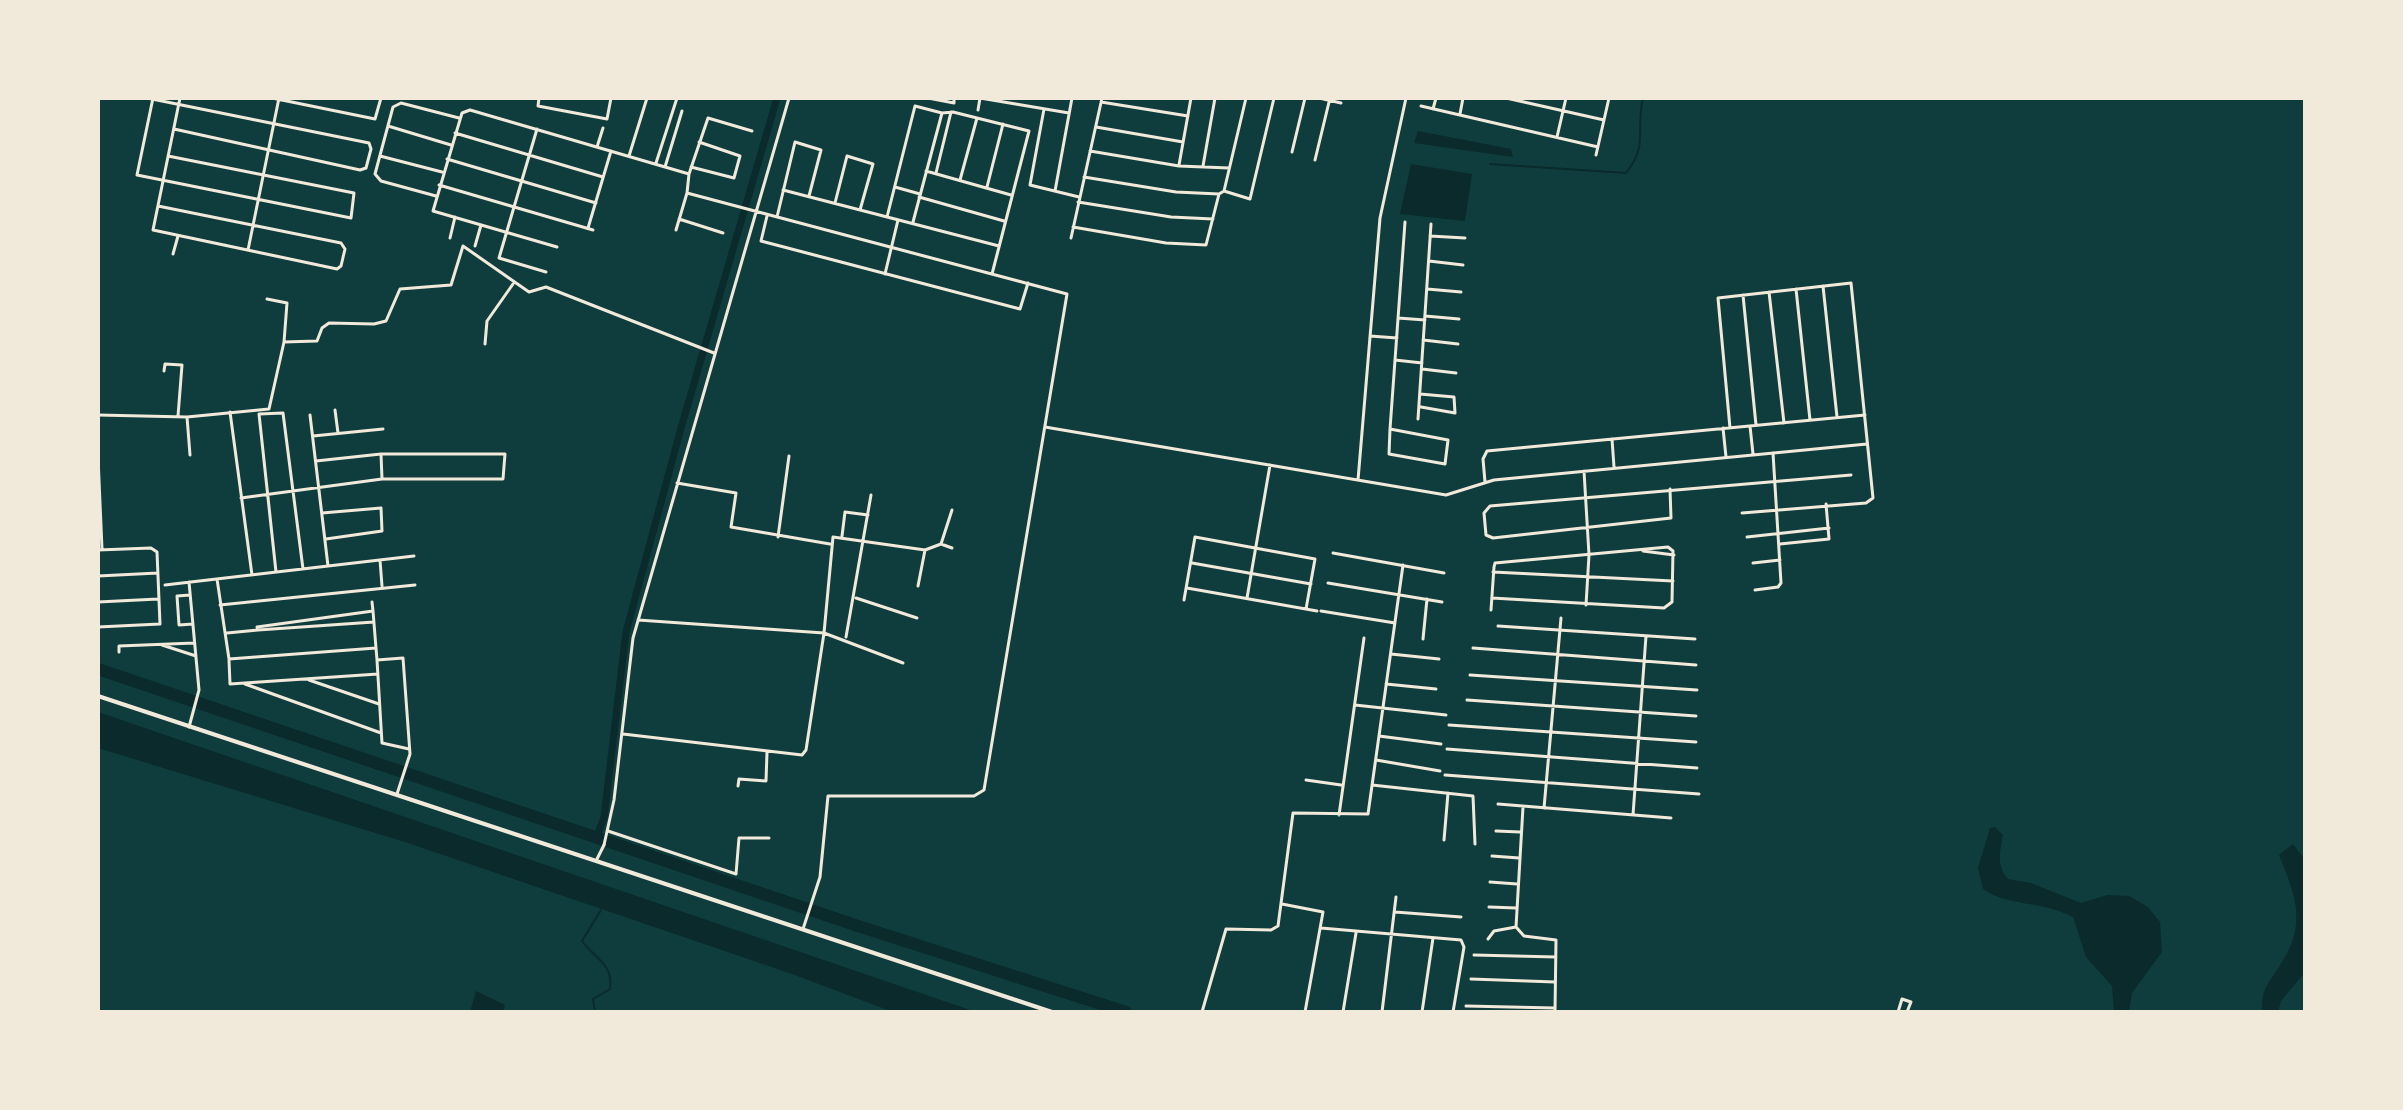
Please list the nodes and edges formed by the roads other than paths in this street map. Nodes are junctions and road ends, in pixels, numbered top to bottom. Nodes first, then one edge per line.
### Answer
1 (151, 98) edge
2 (180, 98) edge
3 (272, 98) edge
4 (381, 98) edge
5 (502, 98) edge
6 (513, 98) edge
7 (539, 98) edge
8 (611, 98) edge
9 (647, 98) edge
10 (677, 98) edge
11 (789, 98) edge
12 (928, 98) edge
13 (954, 98) edge
14 (980, 98) edge
15 (1072, 98) edge
16 (1191, 98) edge
17 (1215, 98) edge
18 (1246, 98) edge
19 (1273, 98) edge
20 (1305, 98) edge
21 (1319, 98) edge
22 (1406, 98) edge
23 (1436, 98) edge
24 (1463, 98) edge
25 (1506, 98) edge
26 (1536, 98) edge
27 (1566, 98) edge
28 (1609, 98) edge
29 (278, 99) edge
30 (1330, 99) edge
31 (1101, 100) edge
32 (1341, 103) dead end
33 (179, 104) junction
34 (1535, 105) junction
35 (1421, 106) dead end
36 (1044, 109) junction
37 (1433, 109) junction
38 (978, 110) dead end
39 (682, 111) dead end
40 (1563, 111) junction
41 (951, 112) junction
42 (942, 113) junction
43 (1069, 113) junction
44 (1459, 115) junction
45 (1188, 116) junction
46 (459, 118) junction
47 (977, 118) junction
48 (1604, 120) junction
49 (274, 123) junction
50 (1003, 124) junction
51 (388, 126) junction
52 (1095, 127) junction
53 (603, 128) dead end
54 (174, 129) junction
55 (537, 129) junction
56 (752, 131) dead end
57 (455, 133) junction
58 (1557, 137) junction
59 (699, 142) junction
60 (1183, 142) junction
61 (451, 145) junction
62 (597, 147) junction
63 (1598, 147) junction
64 (268, 150) junction
65 (611, 151) junction
66 (1090, 151) junction
67 (1292, 152) dead end
68 (529, 154) junction
69 (1596, 155) dead end
70 (168, 156) junction
71 (380, 156) junction
72 (629, 156) junction
73 (447, 159) junction
74 (1315, 160) dead end
75 (656, 164) junction
76 (1179, 166) junction
77 (1203, 166) junction
78 (665, 167) junction
79 (691, 167) junction
80 (1230, 168) junction
81 (926, 171) junction
82 (443, 173) junction
83 (936, 173) junction
84 (263, 174) junction
85 (689, 174) junction
86 (603, 177) junction
87 (1084, 177) junction
88 (163, 180) junction
89 (960, 180) junction
90 (522, 181) junction
91 (439, 185) junction
92 (895, 187) junction
93 (986, 188) junction
94 (783, 190) junction
95 (1055, 191) junction
96 (687, 193) junction
97 (1222, 193) junction
98 (1012, 195) junction
99 (436, 196) junction
100 (920, 196) junction
101 (809, 197) junction
102 (258, 200) junction
103 (1079, 200) junction
104 (596, 203) junction
105 (835, 203) junction
106 (158, 206) junction
107 (513, 206) junction
108 (860, 210) junction
109 (751, 212) junction
110 (767, 215) junction
111 (455, 217) junction
112 (777, 217) junction
113 (887, 217) junction
114 (679, 219) junction
115 (1213, 219) junction
116 (898, 220) junction
117 (1005, 221) junction
118 (1405, 222) dead end
119 (912, 224) junction
120 (1431, 224) dead end
121 (253, 225) junction
122 (481, 225) junction
123 (1073, 227) junction
124 (676, 230) dead end
125 (506, 232) junction
126 (723, 233) dead end
127 (178, 236) junction
128 (1430, 236) junction
129 (450, 238) dead end
130 (1071, 238) dead end
131 (1465, 238) dead end
132 (475, 246) dead end
133 (999, 246) junction
134 (557, 247) dead end
135 (891, 247) junction
136 (248, 250) junction
137 (173, 254) dead end
138 (1429, 261) junction
139 (1463, 265) dead end
140 (546, 272) dead end
141 (885, 274) junction
142 (992, 274) junction
143 (514, 283) junction
144 (1028, 283) junction
145 (1823, 286) junction
146 (1427, 289) junction
147 (1796, 289) junction
148 (1461, 292) dead end
149 (1769, 292) junction
150 (1743, 295) junction
151 (267, 299) dead end
152 (1398, 318) junction
153 (1425, 318) junction
154 (1459, 319) dead end
155 (1370, 336) junction
156 (1397, 338) junction
157 (1423, 340) junction
158 (284, 342) junction
159 (485, 344) dead end
160 (1458, 344) dead end
161 (713, 352) junction
162 (183, 358) dead end
163 (1395, 360) junction
164 (1422, 363) junction
165 (182, 365) junction
166 (1422, 369) junction
167 (164, 371) dead end
168 (1456, 373) dead end
169 (1420, 394) junction
170 (1419, 407) junction
171 (335, 410) dead end
172 (230, 412) junction
173 (98, 415) edge
174 (310, 415) dead end
175 (1865, 415) junction
176 (178, 417) junction
177 (187, 417) junction
178 (1837, 417) junction
179 (1418, 419) dead end
180 (1810, 420) junction
181 (1784, 423) junction
182 (1756, 425) junction
183 (1750, 426) junction
184 (1045, 427) junction
185 (1723, 428) junction
186 (1730, 428) junction
187 (383, 429) dead end
188 (1390, 429) junction
189 (338, 433) junction
190 (313, 436) junction
191 (1612, 439) junction
192 (1867, 444) junction
193 (1773, 453) junction
194 (381, 454) junction
195 (1753, 454) junction
196 (190, 455) dead end
197 (789, 456) dead end
198 (98, 457) edge
199 (1726, 457) junction
200 (316, 461) junction
201 (1270, 465) junction
202 (98, 467) edge
203 (1614, 467) junction
204 (1584, 471) junction
205 (1851, 475) dead end
206 (382, 479) junction
207 (1358, 480) junction
208 (1776, 480) junction
209 (1485, 482) junction
210 (677, 483) junction
211 (318, 488) junction
212 (1670, 489) junction
213 (293, 492) junction
214 (267, 494) junction
215 (871, 495) dead end
216 (241, 498) junction
217 (1586, 498) junction
218 (1826, 504) junction
219 (1778, 509) junction
220 (952, 510) dead end
221 (322, 513) junction
222 (1742, 513) dead end
223 (868, 515) junction
224 (1587, 525) junction
225 (1829, 528) junction
226 (1779, 535) junction
227 (778, 537) junction
228 (1747, 537) dead end
229 (842, 538) junction
230 (325, 539) junction
231 (865, 540) junction
232 (830, 544) junction
233 (941, 544) junction
234 (1779, 544) junction
235 (952, 548) dead end
236 (1255, 548) junction
237 (100, 550) edge
238 (925, 550) junction
239 (1333, 553) dead end
240 (1589, 555) junction
241 (414, 556) dead end
242 (380, 560) junction
243 (1780, 560) junction
244 (1191, 563) junction
245 (1753, 563) dead end
246 (1403, 565) junction
247 (328, 566) junction
248 (303, 569) junction
249 (276, 572) junction
250 (1493, 572) junction
251 (158, 573) junction
252 (1251, 573) junction
253 (1444, 573) dead end
254 (252, 575) junction
255 (98, 576) edge
256 (1587, 577) junction
257 (217, 579) junction
258 (1673, 581) junction
259 (189, 582) junction
260 (1328, 583) dead end
261 (1311, 584) junction
262 (165, 585) dead end
263 (415, 585) dead end
264 (382, 586) junction
265 (918, 586) dead end
266 (1187, 588) junction
267 (1755, 590) dead end
268 (1399, 594) junction
269 (190, 595) junction
270 (856, 598) junction
271 (1247, 598) junction
272 (1492, 598) junction
273 (160, 599) junction
274 (1427, 599) junction
275 (1184, 600) dead end
276 (98, 602) edge
277 (372, 602) dead end
278 (1442, 602) dead end
279 (220, 605) junction
280 (1586, 605) junction
281 (1306, 609) junction
282 (1491, 610) dead end
283 (373, 611) junction
284 (917, 618) dead end
285 (1561, 618) dead end
286 (638, 620) junction
287 (374, 622) junction
288 (1395, 623) junction
289 (194, 624) junction
290 (1498, 626) dead end
291 (98, 627) edge
292 (258, 630) junction
293 (1560, 630) junction
294 (227, 633) junction
295 (824, 633) junction
296 (1646, 636) junction
297 (846, 638) junction
298 (1364, 638) dead end
299 (1423, 639) dead end
300 (1695, 639) dead end
301 (195, 643) junction
302 (158, 644) junction
303 (376, 648) junction
304 (1473, 648) dead end
305 (119, 652) dead end
306 (1391, 654) junction
307 (1557, 655) junction
308 (196, 656) junction
309 (229, 659) junction
310 (1439, 659) dead end
311 (377, 660) junction
312 (1644, 661) junction
313 (903, 663) dead end
314 (1696, 665) dead end
315 (378, 674) junction
316 (1470, 675) dead end
317 (305, 679) junction
318 (1555, 681) junction
319 (242, 683) junction
320 (1386, 684) junction
321 (1642, 686) junction
322 (1436, 689) dead end
323 (1697, 690) dead end
324 (98, 696) edge
325 (1467, 700) dead end
326 (379, 704) junction
327 (1355, 705) junction
328 (1553, 706) junction
329 (1383, 709) junction
330 (1640, 713) junction
331 (1446, 715) dead end
332 (1696, 716) dead end
333 (1449, 725) dead end
334 (189, 727) junction
335 (1551, 732) junction
336 (381, 733) junction
337 (621, 734) junction
338 (1379, 736) junction
339 (1638, 738) junction
340 (1696, 742) dead end
341 (1441, 744) dead end
342 (409, 749) junction
343 (1447, 749) dead end
344 (767, 752) junction
345 (1549, 757) junction
346 (1376, 760) junction
347 (1637, 763) junction
348 (1697, 768) dead end
349 (1440, 771) dead end
350 (1445, 775) dead end
351 (1306, 780) dead end
352 (1547, 782) junction
353 (1343, 785) junction
354 (1372, 785) junction
355 (738, 786) dead end
356 (1635, 789) junction
357 (1448, 793) junction
358 (397, 794) junction
359 (1699, 794) dead end
360 (1498, 804) dead end
361 (1523, 807) junction
362 (1544, 808) junction
363 (1339, 815) junction
364 (1633, 815) junction
365 (1671, 818) dead end
366 (1496, 831) dead end
367 (608, 832) junction
368 (1521, 832) junction
369 (769, 838) dead end
370 (1444, 840) dead end
371 (1475, 844) dead end
372 (1492, 856) dead end
373 (1519, 858) junction
374 (597, 859) junction
375 (1490, 882) dead end
376 (1517, 884) junction
377 (1396, 897) dead end
378 (1280, 904) junction
379 (1489, 907) dead end
380 (1516, 908) junction
381 (1395, 912) junction
382 (1461, 917) dead end
383 (1516, 927) junction
384 (1321, 928) junction
385 (803, 929) junction
386 (1356, 931) junction
387 (1394, 935) junction
388 (1433, 938) junction
389 (1488, 939) dead end
390 (1474, 955) dead end
391 (1556, 957) junction
392 (1471, 979) dead end
393 (1555, 982) junction
394 (1466, 1006) dead end
395 (1555, 1010) edge
396 (1052, 1012) edge
397 (1202, 1012) edge
398 (1305, 1012) edge
399 (1343, 1012) edge
400 (1382, 1012) edge
401 (1422, 1012) edge
402 (1453, 1012) edge
403 (1898, 1012) edge
404 (1907, 1012) edge

1 - 33 street
1 - 88 street
2 - 33 street
3 - 29 street
4 - 29 street
5 - 6 street
7 - 8 street
9 - 72 street
10 - 75 street
11 - 109 street
12 - 13 street
14 - 36 street
14 - 38 street
15 - 43 street
16 - 45 street
17 - 77 street
18 - 80 street
19 - 97 street
20 - 67 street
21 - 30 street
22 - 155 street
23 - 37 street
24 - 44 street
25 - 34 street
26 - 34 street
27 - 40 street
28 - 48 street
29 - 49 street
30 - 32 street
30 - 74 street
31 - 45 street
31 - 52 street
33 - 49 street
33 - 54 street
34 - 40 street
35 - 37 street
36 - 43 street
36 - 95 street
37 - 44 street
39 - 78 street
40 - 48 street
40 - 58 street
41 - 42 street
41 - 47 street
41 - 83 street
42 - 81 street
42 - 92 street
43 - 95 street
44 - 58 street
45 - 60 street
46 - 51 street
46 - 55 street
46 - 57 street
47 - 50 street
47 - 89 street
48 - 63 street
49 - 64 street
49 - 64 street
50 - 93 street
50 - 98 street
51 - 61 street
51 - 71 street
52 - 60 street
52 - 66 street
53 - 62 street
54 - 64 street
54 - 70 street
55 - 62 street
55 - 68 street
56 - 59 street
57 - 61 street
57 - 68 street
58 - 63 street
59 - 79 street
59 - 79 street
60 - 76 street
61 - 73 street
62 - 65 street
63 - 69 street
64 - 84 street
65 - 72 street
65 - 86 street
66 - 76 street
66 - 87 street
68 - 86 street
68 - 90 street
70 - 84 street
70 - 88 street
71 - 82 street
71 - 99 street
72 - 75 street
73 - 82 street
73 - 90 street
75 - 78 street
76 - 77 street
77 - 80 street
78 - 85 street
79 - 85 street
80 - 97 street
81 - 83 street
81 - 100 street
82 - 91 street
83 - 89 street
84 - 102 street
84 - 102 street
85 - 96 street
86 - 104 street
87 - 97 street
87 - 103 street
88 - 102 street
88 - 106 street
89 - 93 street
90 - 104 street
90 - 107 street
91 - 99 street
91 - 107 street
92 - 100 street
92 - 113 street
93 - 98 street
94 - 101 street
94 - 101 street
94 - 112 street
95 - 103 street
96 - 109 street
96 - 114 street
97 - 115 street
98 - 117 street
99 - 111 street
100 - 117 street
100 - 119 street
101 - 105 street
102 - 121 street
103 - 115 street
103 - 123 street
104 - 107 street
105 - 108 street
105 - 108 street
106 - 121 street
106 - 127 street
107 - 125 street
108 - 113 street
109 - 110 street
109 - 161 street
110 - 112 street
110 - 141 street
111 - 122 street
111 - 129 street
112 - 135 street
113 - 116 street
114 - 124 street
114 - 126 street
115 - 123 street
116 - 119 street
116 - 135 street
117 - 133 street
118 - 152 street
119 - 133 street
120 - 128 street
121 - 136 street
121 - 136 street
122 - 125 street
122 - 132 street
123 - 130 street
125 - 134 street
125 - 140 street
127 - 136 street
127 - 137 street
128 - 131 street
128 - 138 street
133 - 142 street
135 - 141 street
135 - 142 street
138 - 139 street
138 - 146 street
141 - 144 street
142 - 144 street
143 - 158 street
143 - 159 street
143 - 161 street
144 - 184 street
145 - 147 street
145 - 175 street
145 - 178 street
146 - 148 street
146 - 153 street
147 - 149 street
147 - 180 street
149 - 150 street
149 - 181 street
150 - 182 street
150 - 186 street
151 - 158 street
152 - 153 street
152 - 156 street
153 - 154 street
153 - 157 street
155 - 156 street
155 - 207 street
156 - 163 street
157 - 160 street
157 - 164 street
158 - 172 street
161 - 210 street
162 - 165 street
163 - 164 street
163 - 188 street
164 - 166 street
165 - 167 street
165 - 176 street
166 - 168 street
166 - 169 street
169 - 170 street
169 - 170 street
170 - 179 street
171 - 189 street
172 - 177 street
172 - 216 street
173 - 176 street
174 - 190 street
175 - 178 street
175 - 192 street
176 - 177 street
177 - 196 street
178 - 180 street
180 - 181 street
181 - 182 street
182 - 183 street
183 - 186 street
183 - 195 street
184 - 201 street
184 - 385 street
185 - 186 street
185 - 191 street
185 - 199 street
187 - 189 street
188 - 188 street
189 - 190 street
190 - 200 street
191 - 203 street
191 - 209 street
192 - 193 street
192 - 218 street
193 - 195 street
193 - 208 street
194 - 200 street
194 - 206 street
194 - 206 street
195 - 199 street
197 - 227 street
198 - 202 street
199 - 203 street
200 - 211 street
201 - 207 street
201 - 236 street
202 - 237 street
203 - 204 street
204 - 209 street
204 - 217 street
205 - 208 street
206 - 211 street
207 - 209 street
208 - 212 street
208 - 219 street
210 - 227 street
210 - 286 street
211 - 213 street
211 - 221 street
212 - 217 street
212 - 224 street
213 - 214 street
213 - 214 street
213 - 248 street
214 - 216 street
214 - 249 street
215 - 223 street
216 - 254 street
217 - 224 street
217 - 224 street
218 - 219 street
218 - 225 street
219 - 222 street
219 - 226 street
220 - 233 street
221 - 230 street
221 - 230 street
223 - 229 street
223 - 231 street
224 - 240 street
225 - 226 street
225 - 234 street
226 - 228 street
226 - 234 street
227 - 232 street
229 - 231 street
229 - 232 street
230 - 247 street
231 - 238 street
231 - 270 street
232 - 295 street
233 - 235 street
233 - 238 street
234 - 243 street
236 - 244 street
236 - 252 street
236 - 261 street
237 - 251 street
238 - 265 street
239 - 246 street
240 - 250 street
240 - 256 street
240 - 258 street
241 - 242 street
242 - 247 street
242 - 264 street
243 - 245 street
243 - 267 street
244 - 252 street
244 - 266 street
246 - 253 street
246 - 268 street
247 - 248 street
248 - 249 street
249 - 254 street
250 - 256 street
250 - 272 street
251 - 255 street
251 - 273 street
252 - 261 street
252 - 271 street
254 - 257 street
256 - 258 street
256 - 280 street
257 - 259 street
257 - 279 street
258 - 280 street
259 - 262 street
259 - 269 street
260 - 268 street
261 - 281 street
263 - 264 street
264 - 279 street
266 - 271 street
266 - 275 street
268 - 274 street
268 - 288 street
269 - 289 street
269 - 289 street
270 - 284 street
270 - 297 street
271 - 281 street
272 - 280 street
272 - 282 street
273 - 276 street
273 - 291 street
274 - 278 street
274 - 299 street
277 - 283 street
279 - 294 street
281 - 288 street
283 - 287 street
283 - 292 street
285 - 293 street
286 - 295 street
286 - 337 street
287 - 292 street
287 - 303 street
288 - 306 street
289 - 301 street
290 - 293 street
292 - 294 street
293 - 296 street
293 - 307 street
294 - 309 street
295 - 297 street
295 - 344 street
296 - 300 street
296 - 312 street
297 - 313 street
298 - 327 street
301 - 302 street
301 - 308 street
302 - 305 street
302 - 308 street
303 - 309 street
303 - 311 street
304 - 307 street
306 - 310 street
306 - 320 street
307 - 312 street
307 - 318 street
308 - 334 street
309 - 319 street
311 - 315 street
311 - 342 street
312 - 314 street
312 - 321 street
315 - 317 street
315 - 326 street
316 - 318 street
317 - 319 street
317 - 326 street
318 - 321 street
318 - 328 street
319 - 336 street
320 - 322 street
320 - 329 street
321 - 323 street
321 - 330 street
324 - 334 main road
325 - 328 street
326 - 336 street
327 - 329 street
327 - 353 street
328 - 330 street
328 - 335 street
329 - 331 street
329 - 338 street
330 - 332 street
330 - 339 street
333 - 335 street
334 - 358 main road
335 - 339 street
335 - 345 street
336 - 342 street
337 - 344 street
337 - 367 street
338 - 341 street
338 - 346 street
339 - 340 street
339 - 347 street
342 - 358 street
343 - 345 street
344 - 355 street
345 - 347 street
345 - 352 street
346 - 349 street
346 - 354 street
347 - 348 street
347 - 356 street
350 - 352 street
351 - 353 street
352 - 356 street
352 - 362 street
353 - 363 street
354 - 357 street
354 - 363 street
356 - 359 street
356 - 364 street
357 - 370 street
357 - 371 street
358 - 374 main road
360 - 361 street
361 - 362 street
361 - 368 street
362 - 364 street
363 - 378 street
364 - 365 street
366 - 368 street
367 - 369 street
367 - 374 street
368 - 373 street
372 - 373 street
373 - 376 street
374 - 385 main road
375 - 376 street
376 - 380 street
377 - 381 street
378 - 384 street
378 - 397 street
379 - 380 street
380 - 383 street
381 - 382 street
381 - 387 street
383 - 389 street
383 - 391 street
384 - 386 street
384 - 398 street
385 - 396 main road
386 - 387 street
386 - 399 street
387 - 388 street
387 - 400 street
388 - 401 street
388 - 402 street
390 - 391 street
391 - 393 street
392 - 393 street
393 - 395 street
394 - 395 street
403 - 404 street

